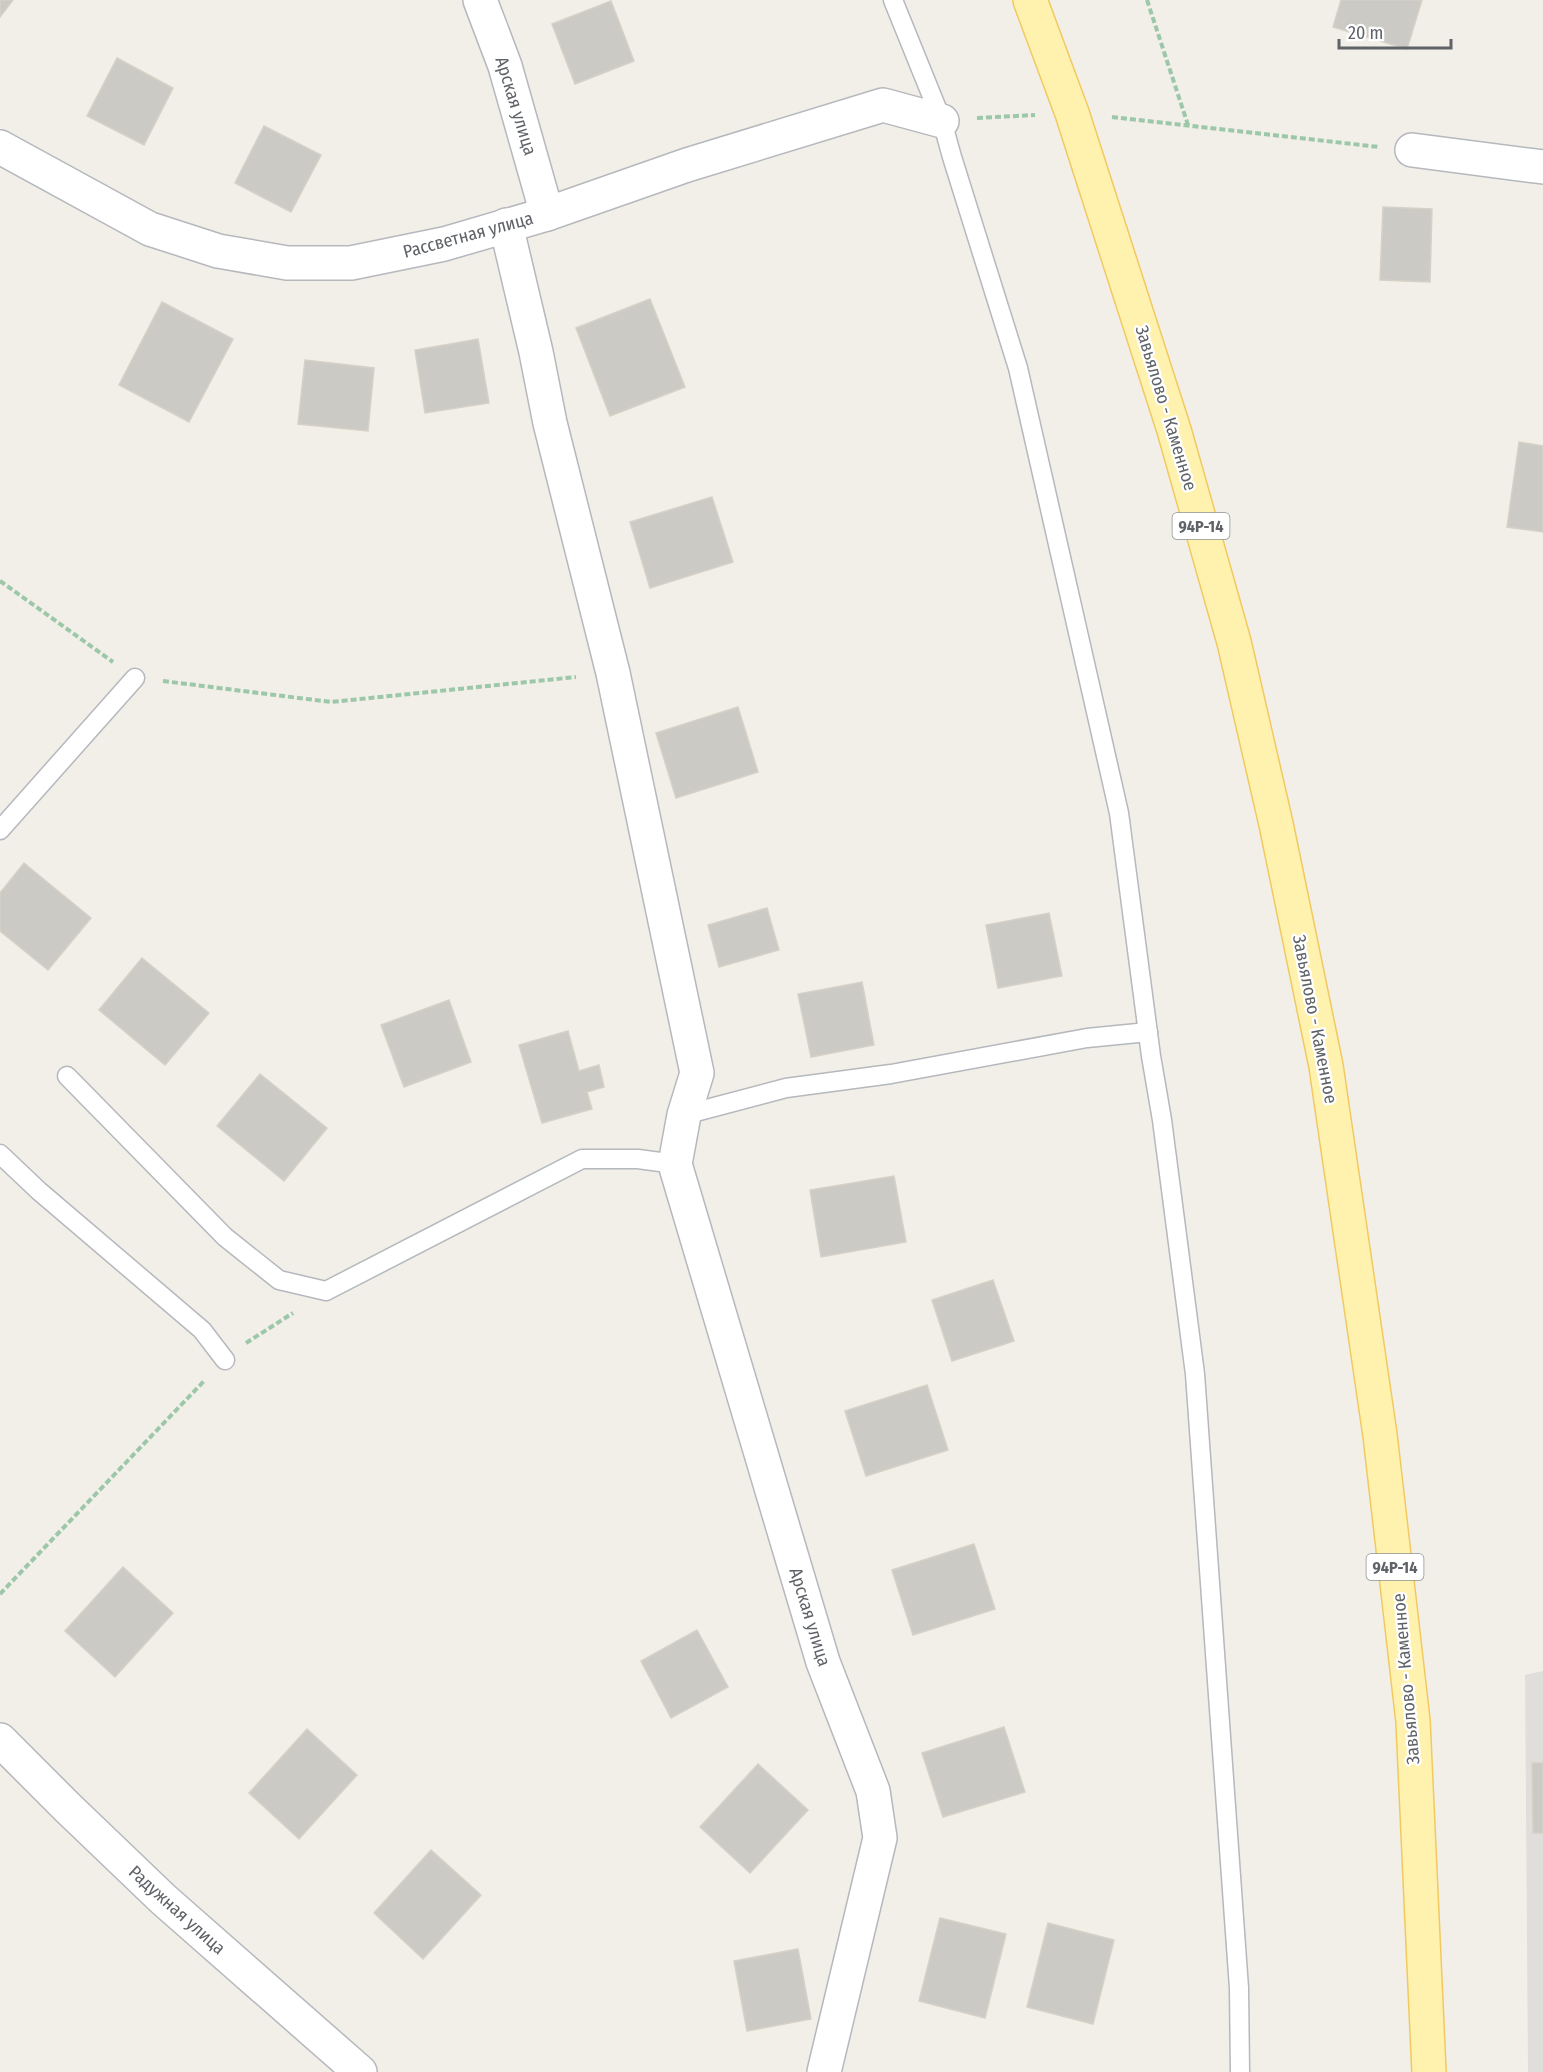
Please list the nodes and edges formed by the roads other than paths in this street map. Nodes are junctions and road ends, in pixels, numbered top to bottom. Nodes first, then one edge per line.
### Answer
1 (480, 0) edge
2 (893, 0) edge
3 (1030, 0) edge
4 (942, 120) junction
5 (0, 147) edge
6 (1412, 150) road end
7 (1543, 167) edge
8 (547, 214) junction
9 (506, 225) junction
10 (135, 678) road end
11 (0, 830) edge
12 (1148, 1032) junction
13 (67, 1076) dead end
14 (684, 1114) junction
15 (0, 1154) edge
16 (675, 1164) junction
17 (225, 1360) road end
18 (0, 1740) edge
19 (360, 2072) edge
20 (824, 2072) edge
21 (1240, 2072) edge
22 (1429, 2072) edge

1 - 8 street, Арская улица
2 - 4 lane
3 - 22 main road, Завьялово - Каменное / 94Р-14
4 - 8 street, Рассветная улица
4 - 12 lane
5 - 9 street, Рассветная улица
6 - 7 street
8 - 9 street, Рассветная улица
9 - 14 street
10 - 11 lane
12 - 14 lane
12 - 21 lane
13 - 16 lane
14 - 16 street
15 - 17 lane
16 - 20 street, Арская улица
18 - 19 street, Радужная улица

